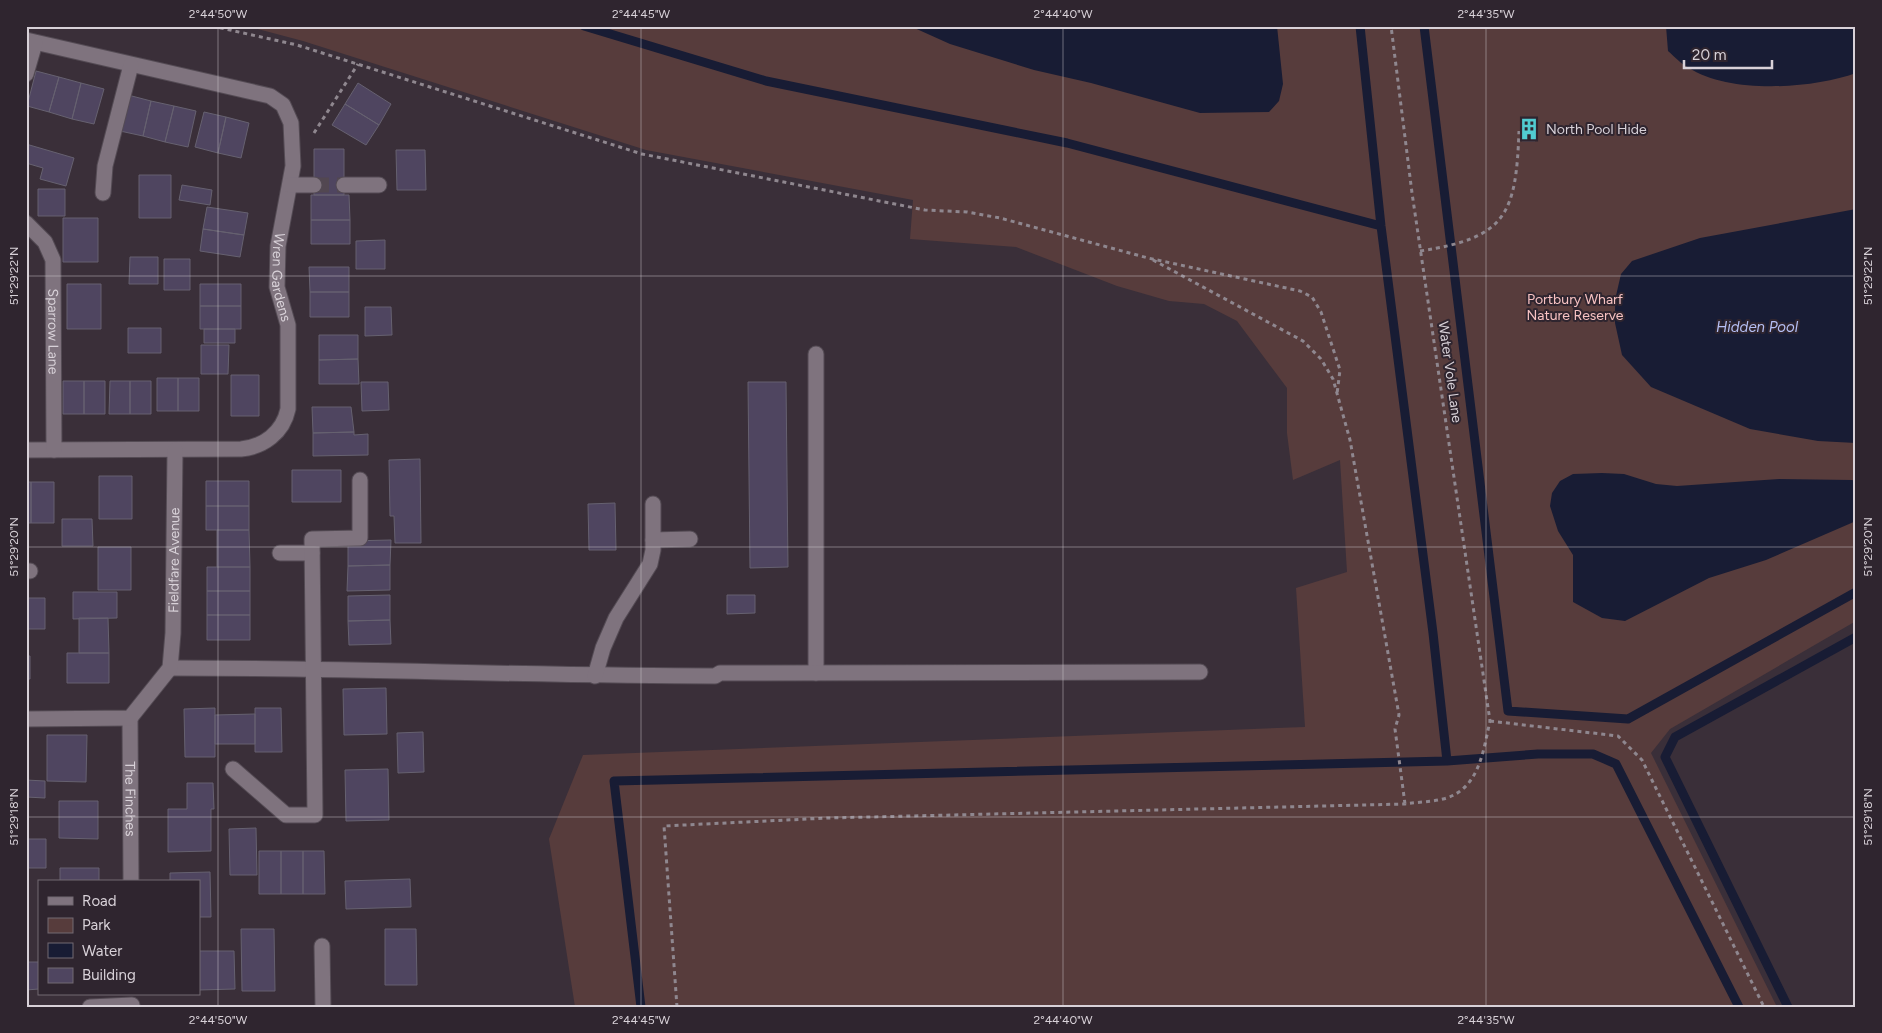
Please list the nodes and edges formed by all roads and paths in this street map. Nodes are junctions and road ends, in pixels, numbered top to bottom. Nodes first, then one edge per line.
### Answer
1 (212, 26) edge
2 (1391, 26) edge
3 (31, 42) edge
4 (131, 64) junction
5 (358, 64) junction
6 (26, 74) edge
7 (1519, 131) dead end
8 (313, 135) dead end
9 (290, 185) junction
10 (314, 185) tunnel mouth
11 (344, 185) tunnel mouth
12 (379, 185) dead end
13 (102, 193) dead end
14 (26, 223) edge
15 (1420, 251) junction
16 (1148, 258) junction
17 (816, 354) dead end
18 (1337, 394) junction
19 (26, 450) edge
20 (54, 450) junction
21 (174, 450) junction
22 (360, 480) dead end
23 (653, 504) dead end
24 (690, 539) dead end
25 (653, 540) junction
26 (280, 553) dead end
27 (312, 553) junction
28 (170, 668) junction
29 (313, 668) junction
30 (1200, 672) dead end
31 (816, 673) junction
32 (595, 676) junction
33 (130, 718) junction
34 (26, 719) edge
35 (1490, 721) junction
36 (233, 769) dead end
37 (1404, 804) junction
38 (131, 880) edge
39 (322, 946) dead end
40 (136, 1002) edge
41 (90, 1007) edge
42 (323, 1007) edge
43 (677, 1007) edge
44 (1764, 1007) edge

1 - 5 path
2 - 15 path, Water Vole Lane
3 - 4 street, Wren Gardens
3 - 6 street
4 - 9 street, Wren Gardens
4 - 13 street
5 - 8 path
5 - 16 path
7 - 15 path
9 - 10 street
9 - 21 street, Wren Gardens
11 - 12 street
14 - 20 street, Sparrow Lane
15 - 35 path, Water Vole Lane
16 - 18 path
16 - 18 path
17 - 31 street
18 - 37 path
19 - 20 street, Wren Gardens
20 - 21 street, Wren Gardens
21 - 28 street, Fieldfare Avenue
22 - 27 street
23 - 25 street
24 - 25 street
25 - 32 street
26 - 27 street
27 - 29 street
28 - 29 street
28 - 33 street
29 - 32 street
29 - 36 street
30 - 31 street
31 - 32 street
33 - 34 street
33 - 38 street, The Finches
35 - 37 path
35 - 44 path
37 - 43 path
39 - 42 street
40 - 41 street

